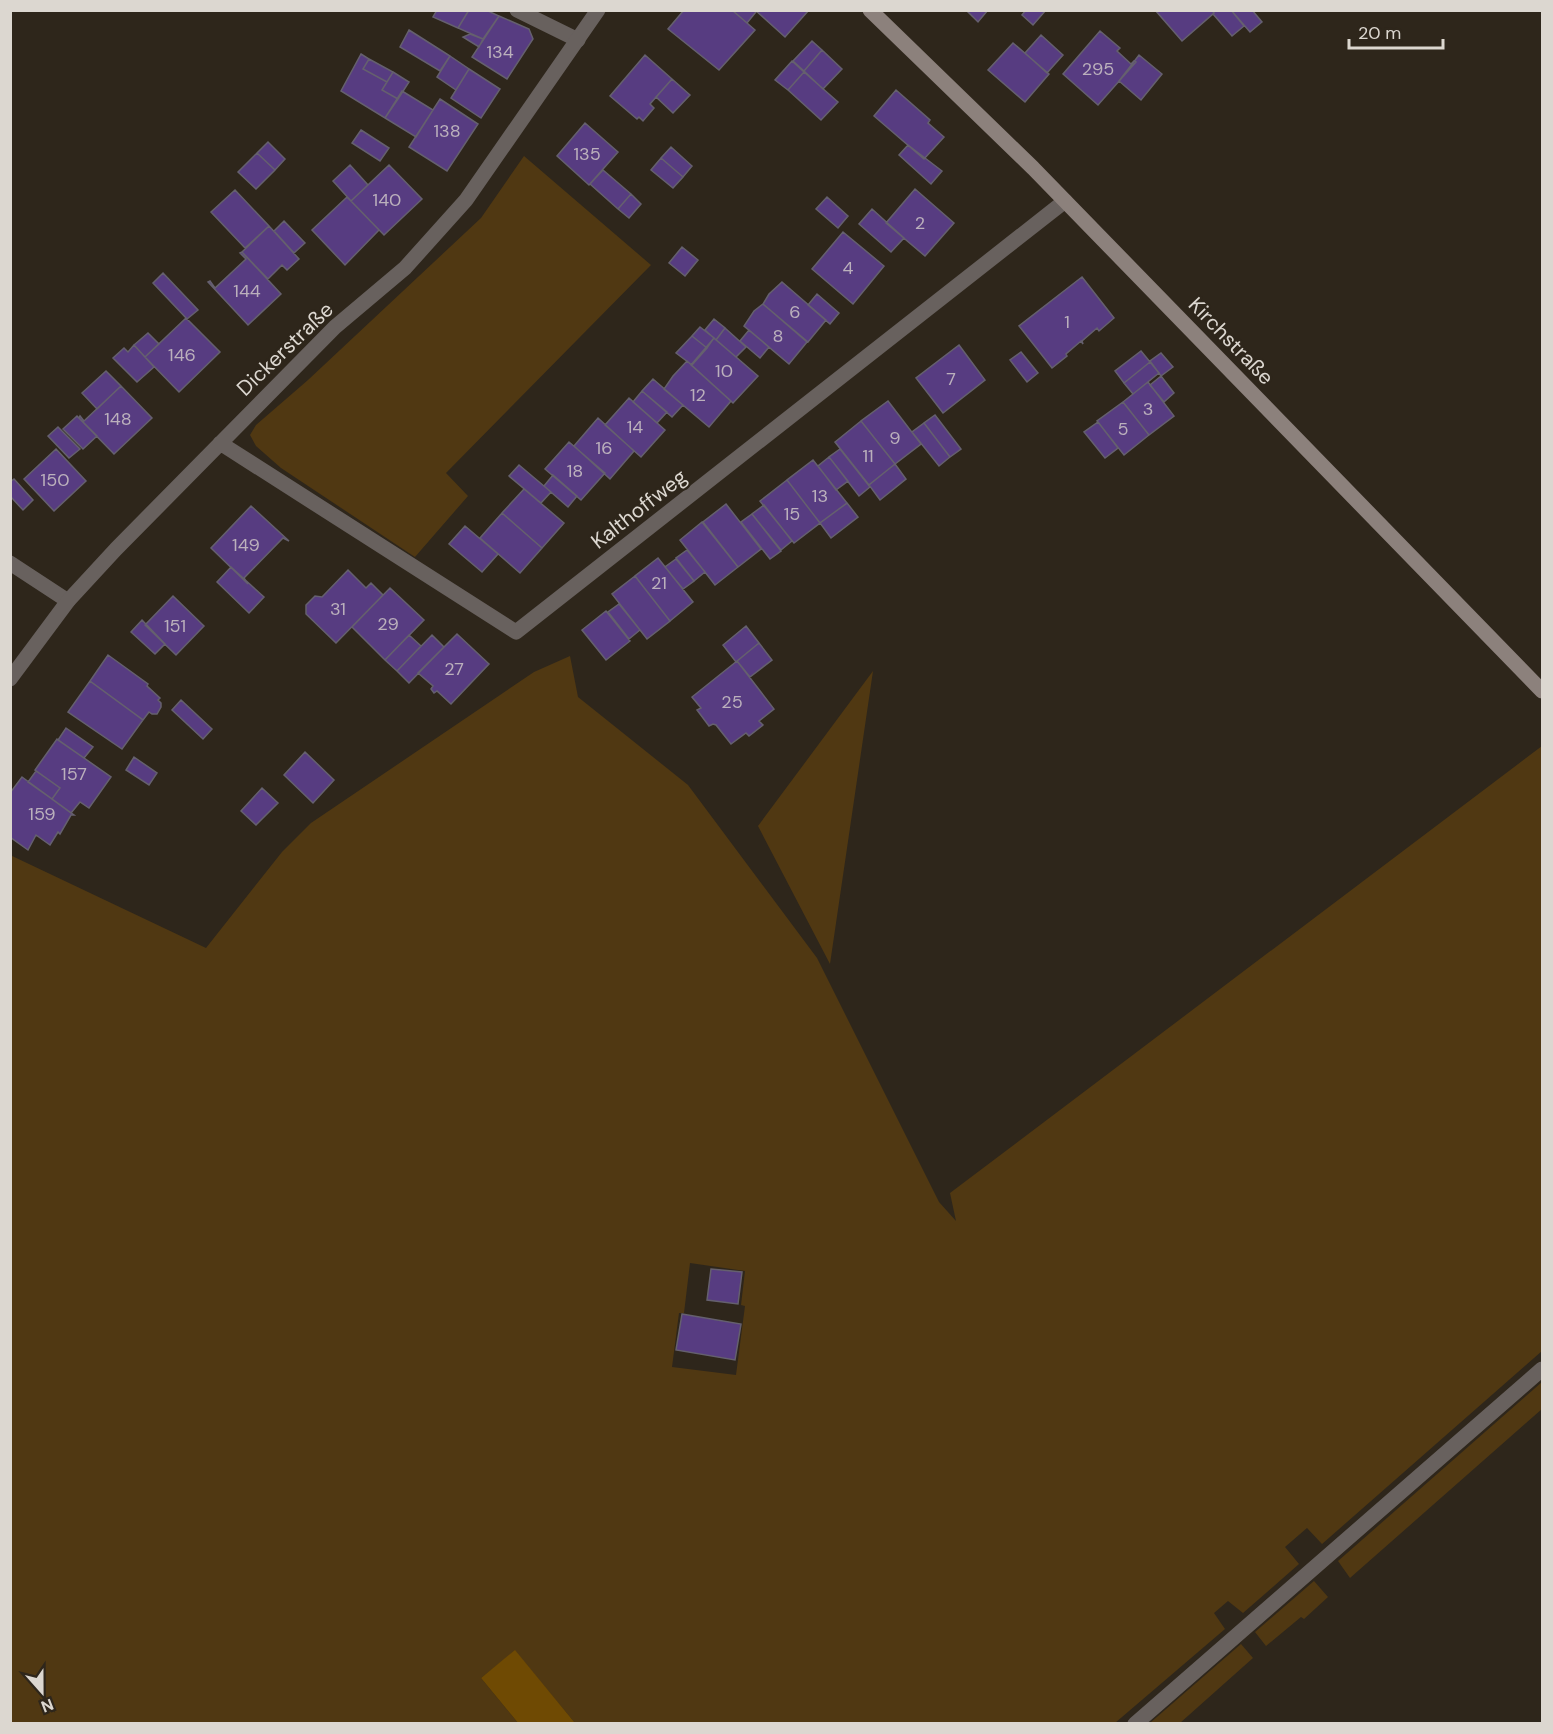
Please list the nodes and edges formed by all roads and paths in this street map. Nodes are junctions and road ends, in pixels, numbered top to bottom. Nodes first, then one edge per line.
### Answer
1 (517, 10) edge
2 (590, 10) edge
3 (598, 10) edge
4 (870, 10) edge
5 (878, 10) edge
6 (886, 25) junction
7 (578, 40) junction
8 (1065, 201) junction
9 (220, 443) junction
10 (10, 563) edge
11 (68, 601) junction
12 (10, 679) edge
13 (1542, 691) edge
14 (1542, 1369) edge
15 (1135, 1724) edge

1 - 7 street
2 - 7 street, Dickerstraße
3 - 7 street, Dickerstraße
4 - 6 street, Kirchstraße
5 - 6 street, Kirchstraße
6 - 8 street, Kirchstraße
7 - 9 street, Dickerstraße
8 - 9 street, Kalthoffweg
8 - 13 street, Kirchstraße
9 - 11 street, Dickerstraße
10 - 11 street
11 - 12 street, Dickerstraße
14 - 15 street

